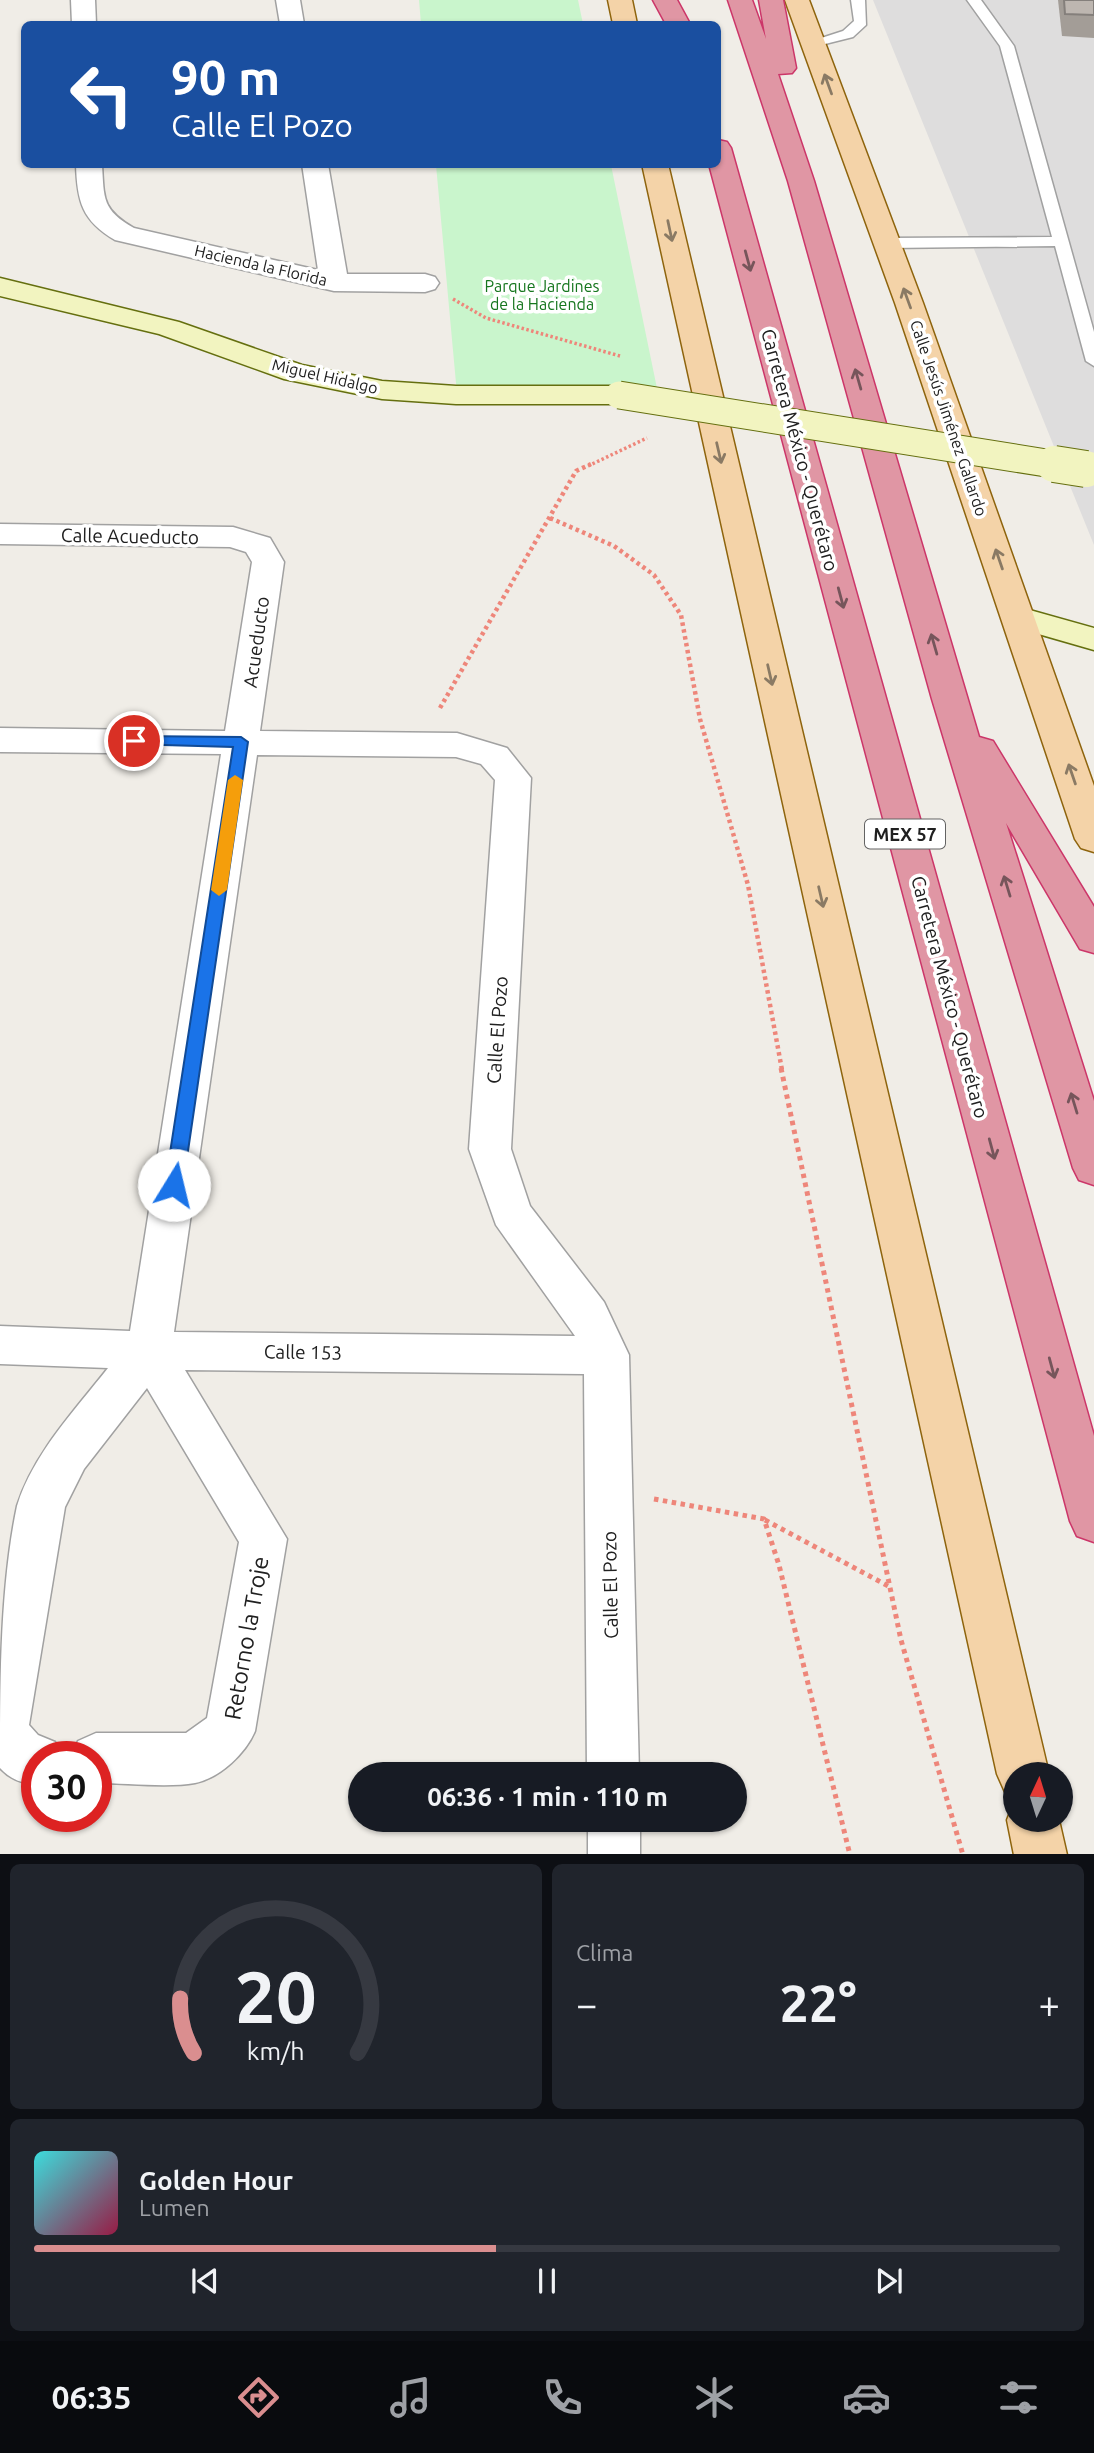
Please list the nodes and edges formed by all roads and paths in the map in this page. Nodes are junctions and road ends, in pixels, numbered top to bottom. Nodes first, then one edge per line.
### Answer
1 (83, 0) edge
2 (288, 0) edge
3 (620, 0) edge
4 (665, 0) edge
5 (677, 0) edge
6 (740, 0) edge
7 (771, 0) edge
8 (797, 0) edge
9 (858, 0) edge
10 (974, 0) edge
11 (84, 21) edge
12 (292, 21) edge
13 (624, 21) edge
14 (676, 21) edge
15 (683, 21) edge
16 (814, 45) junction
17 (721, 159) edge
18 (89, 168) edge
19 (316, 168) edge
20 (656, 168) edge
21 (802, 181) junction
22 (1062, 242) junction
23 (887, 243) junction
24 (334, 282) junction
25 (425, 283) joint
26 (0, 287) edge
27 (629, 358) dead end
28 (1094, 361) edge
29 (714, 430) junction
30 (1090, 470) edge
31 (550, 517) junction
32 (0, 534) edge
33 (258, 545) joint
34 (1019, 618) junction
35 (1094, 639) edge
36 (950, 699) junction
37 (0, 740) edge
38 (241, 742) junction
39 (419, 744) junction
40 (1094, 839) edge
41 (1094, 939) edge
42 (1094, 1168) edge
43 (0, 1345) edge
44 (149, 1351) junction
45 (606, 1355) junction
46 (609, 1491) junction
47 (764, 1519) junction
48 (1094, 1521) edge
49 (890, 1587) junction
50 (21, 1754) edge
51 (112, 1758) edge
52 (613, 1762) edge
53 (1020, 1762) edge
54 (614, 1832) edge
55 (1036, 1832) edge
56 (614, 1854) edge
57 (850, 1854) edge
58 (963, 1854) edge
59 (1041, 1854) edge

1 - 11 street
2 - 12 street
3 - 13 main road
4 - 14 highway
5 - 15 highway
6 - 21 highway
7 - 21 highway
8 - 16 main road, Calle Jesús Jiménez Gallardo
9 - 16 lane
10 - 22 lane
23 -> 16 main road, Calle Jesús Jiménez Gallardo
17 -> 48 highway, Carretera México - Querétaro / MEX 57
18 - 24 street, Hacienda la Florida
19 - 24 street
20 -> 29 main road
36 -> 21 highway
22 - 23 lane
22 - 28 lane
34 -> 23 main road, Calle Jesús Jiménez Gallardo
24 - 25 street, Hacienda la Florida
25 - 27 path
26 - 30 street, Miguel Hidalgo, bridge
29 - 31 path
29 -> 53 main road
31 - 39 path
31 - 49 path
32 - 33 street, Calle Acueducto
33 - 38 street, Acueducto
34 - 35 street
40 -> 34 main road, Calle Jesús Jiménez Gallardo
36 - 41 highway
42 -> 36 highway
37 - 38 street, Calle El Pozo
38 - 39 street, Calle El Pozo
38 - 44 street
39 - 45 street, Calle El Pozo
43 - 44 street, Calle 153
44 - 45 street, Calle 153
44 - 50 street
44 - 51 street, Retorno la Troje
45 - 46 street, Calle El Pozo
46 - 47 path
46 - 52 street, Calle El Pozo
47 - 49 path
47 - 57 path
49 - 58 path
54 - 56 street
55 - 59 main road

